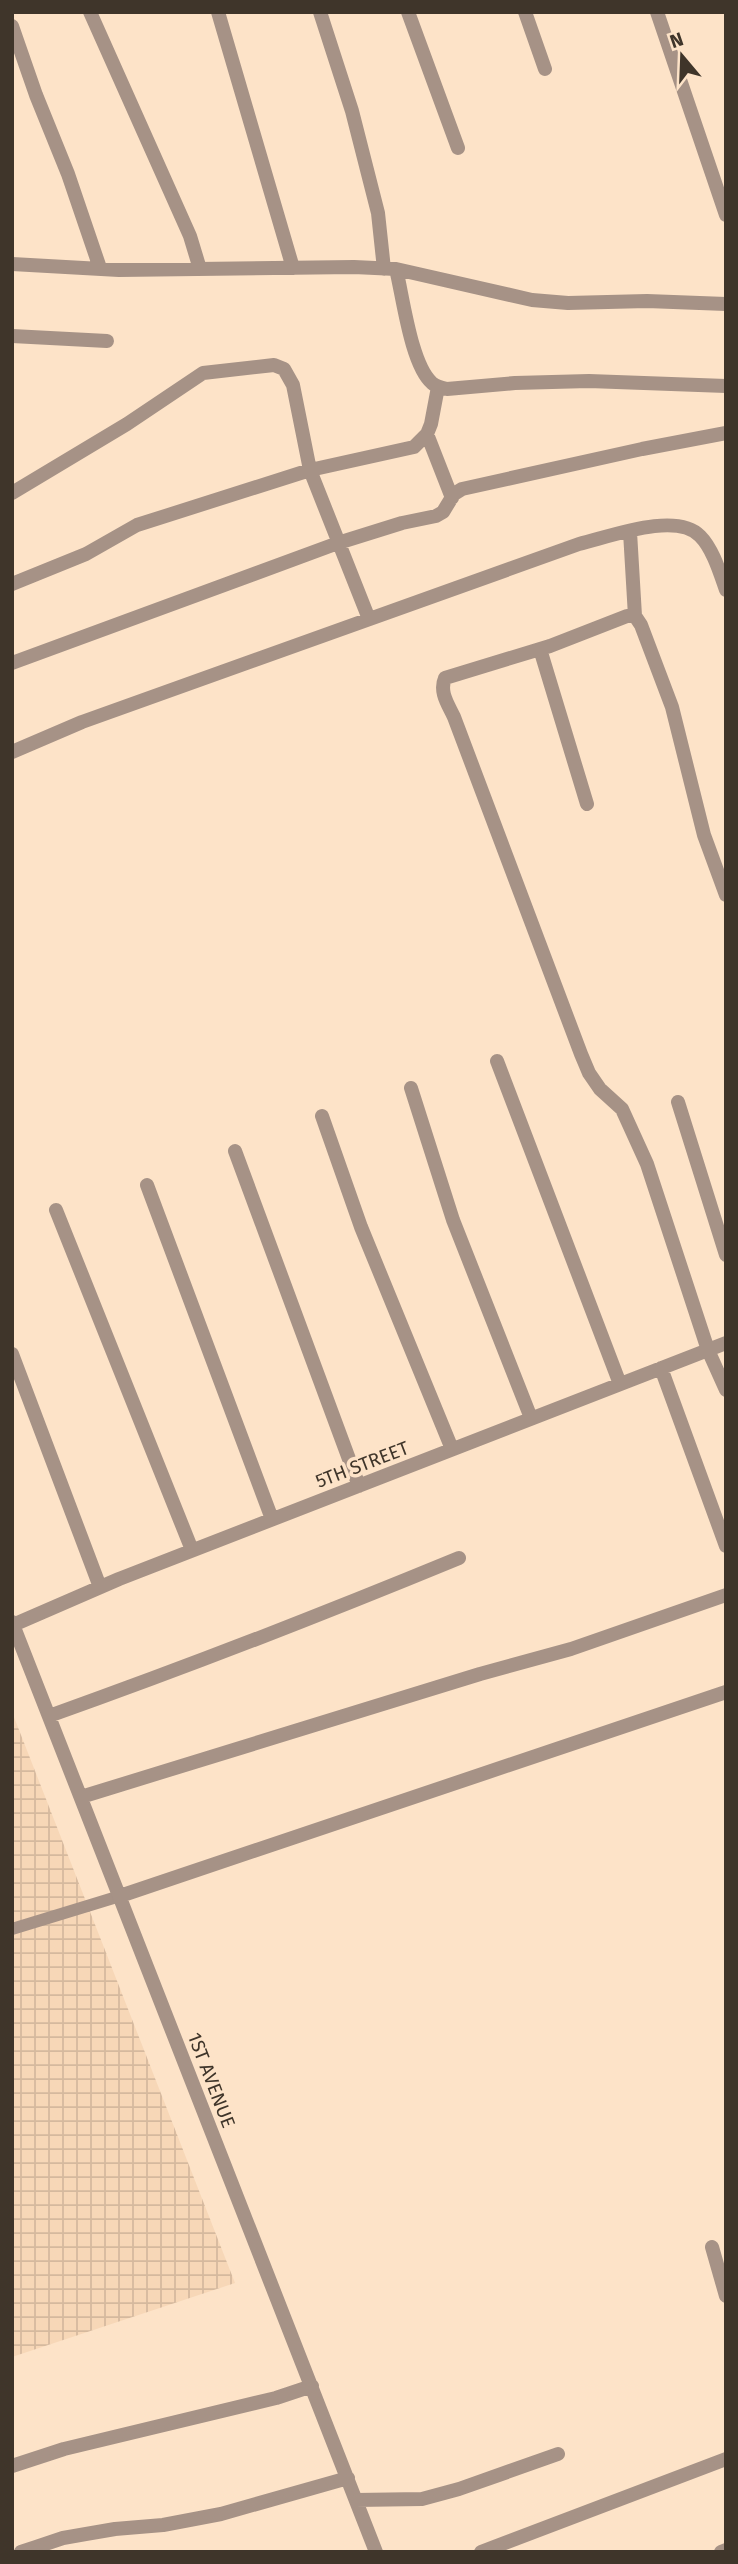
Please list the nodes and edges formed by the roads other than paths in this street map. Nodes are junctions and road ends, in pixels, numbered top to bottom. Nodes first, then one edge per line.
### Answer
1 (90, 12) edge
2 (218, 12) edge
3 (320, 12) edge
4 (408, 12) edge
5 (525, 12) edge
6 (657, 12) edge
7 (12, 26) edge
8 (545, 69) dead end
9 (458, 148) dead end
10 (726, 215) edge
11 (12, 264) edge
12 (100, 268) junction
13 (293, 268) junction
14 (200, 269) junction
15 (390, 269) junction
16 (726, 304) edge
17 (12, 336) edge
18 (107, 341) dead end
19 (726, 386) edge
20 (438, 387) junction
21 (726, 433) edge
22 (427, 434) junction
23 (310, 470) junction
24 (12, 493) edge
25 (452, 498) junction
26 (630, 532) junction
27 (338, 543) junction
28 (12, 584) edge
29 (726, 590) edge
30 (635, 616) junction
31 (369, 619) junction
32 (540, 649) junction
33 (12, 663) edge
34 (12, 752) edge
35 (587, 804) dead end
36 (726, 895) edge
37 (498, 1061) dead end
38 (411, 1087) dead end
39 (678, 1102) dead end
40 (322, 1116) dead end
41 (235, 1151) dead end
42 (147, 1185) dead end
43 (56, 1210) dead end
44 (726, 1255) edge
45 (726, 1343) edge
46 (708, 1349) junction
47 (12, 1354) edge
48 (661, 1368) junction
49 (620, 1384) junction
50 (726, 1390) edge
51 (531, 1418) junction
52 (452, 1450) junction
53 (359, 1486) junction
54 (272, 1520) junction
55 (726, 1546) edge
56 (192, 1550) junction
57 (458, 1558) dead end
58 (100, 1587) junction
59 (726, 1595) edge
60 (13, 1624) edge
61 (726, 1692) edge
62 (49, 1716) junction
63 (81, 1797) junction
64 (120, 1896) junction
65 (12, 1929) edge
66 (712, 2247) dead end
67 (726, 2296) edge
68 (312, 2386) junction
69 (558, 2454) dead end
70 (726, 2459) edge
71 (12, 2466) edge
72 (348, 2478) junction
73 (356, 2500) junction
74 (21, 2552) edge
75 (376, 2552) edge
76 (481, 2552) edge

1 - 14 street
2 - 13 street
3 - 15 street
4 - 9 street
5 - 8 street
6 - 10 street
7 - 12 street
11 - 12 street
12 - 14 street
13 - 14 street
13 - 15 street
15 - 16 street
15 - 20 street
17 - 18 street
19 - 20 street
20 - 22 street
21 - 25 street
22 - 23 street
22 - 25 street
23 - 24 street
23 - 27 street
23 - 28 street
25 - 27 street
26 - 29 street
26 - 30 street
26 - 31 street
27 - 31 street
27 - 33 street
30 - 32 street
30 - 36 street
31 - 34 street
32 - 35 street
32 - 46 street
37 - 49 street
38 - 51 street
39 - 44 street
40 - 52 street
41 - 53 street
42 - 54 street
43 - 56 street
45 - 46 street, 5TH STREET
46 - 48 street, 5TH STREET
46 - 50 street
47 - 58 street
48 - 49 street, 5TH STREET
48 - 55 street
49 - 51 street, 5TH STREET
51 - 52 street, 5TH STREET
52 - 53 street, 5TH STREET
53 - 54 street, 5TH STREET
54 - 56 street, 5TH STREET
56 - 58 street, 5TH STREET
57 - 62 street
58 - 60 street, 5TH STREET
59 - 63 street
60 - 62 street, 1ST AVENUE
61 - 64 street
62 - 63 street, 1ST AVENUE
63 - 64 street, 1ST AVENUE
64 - 65 lane
64 - 68 street, 1ST AVENUE
66 - 67 street
68 - 71 street
68 - 72 street, 1ST AVENUE
69 - 73 street
70 - 76 street
72 - 73 street, 1ST AVENUE
72 - 74 street
73 - 75 street, 1ST AVENUE

